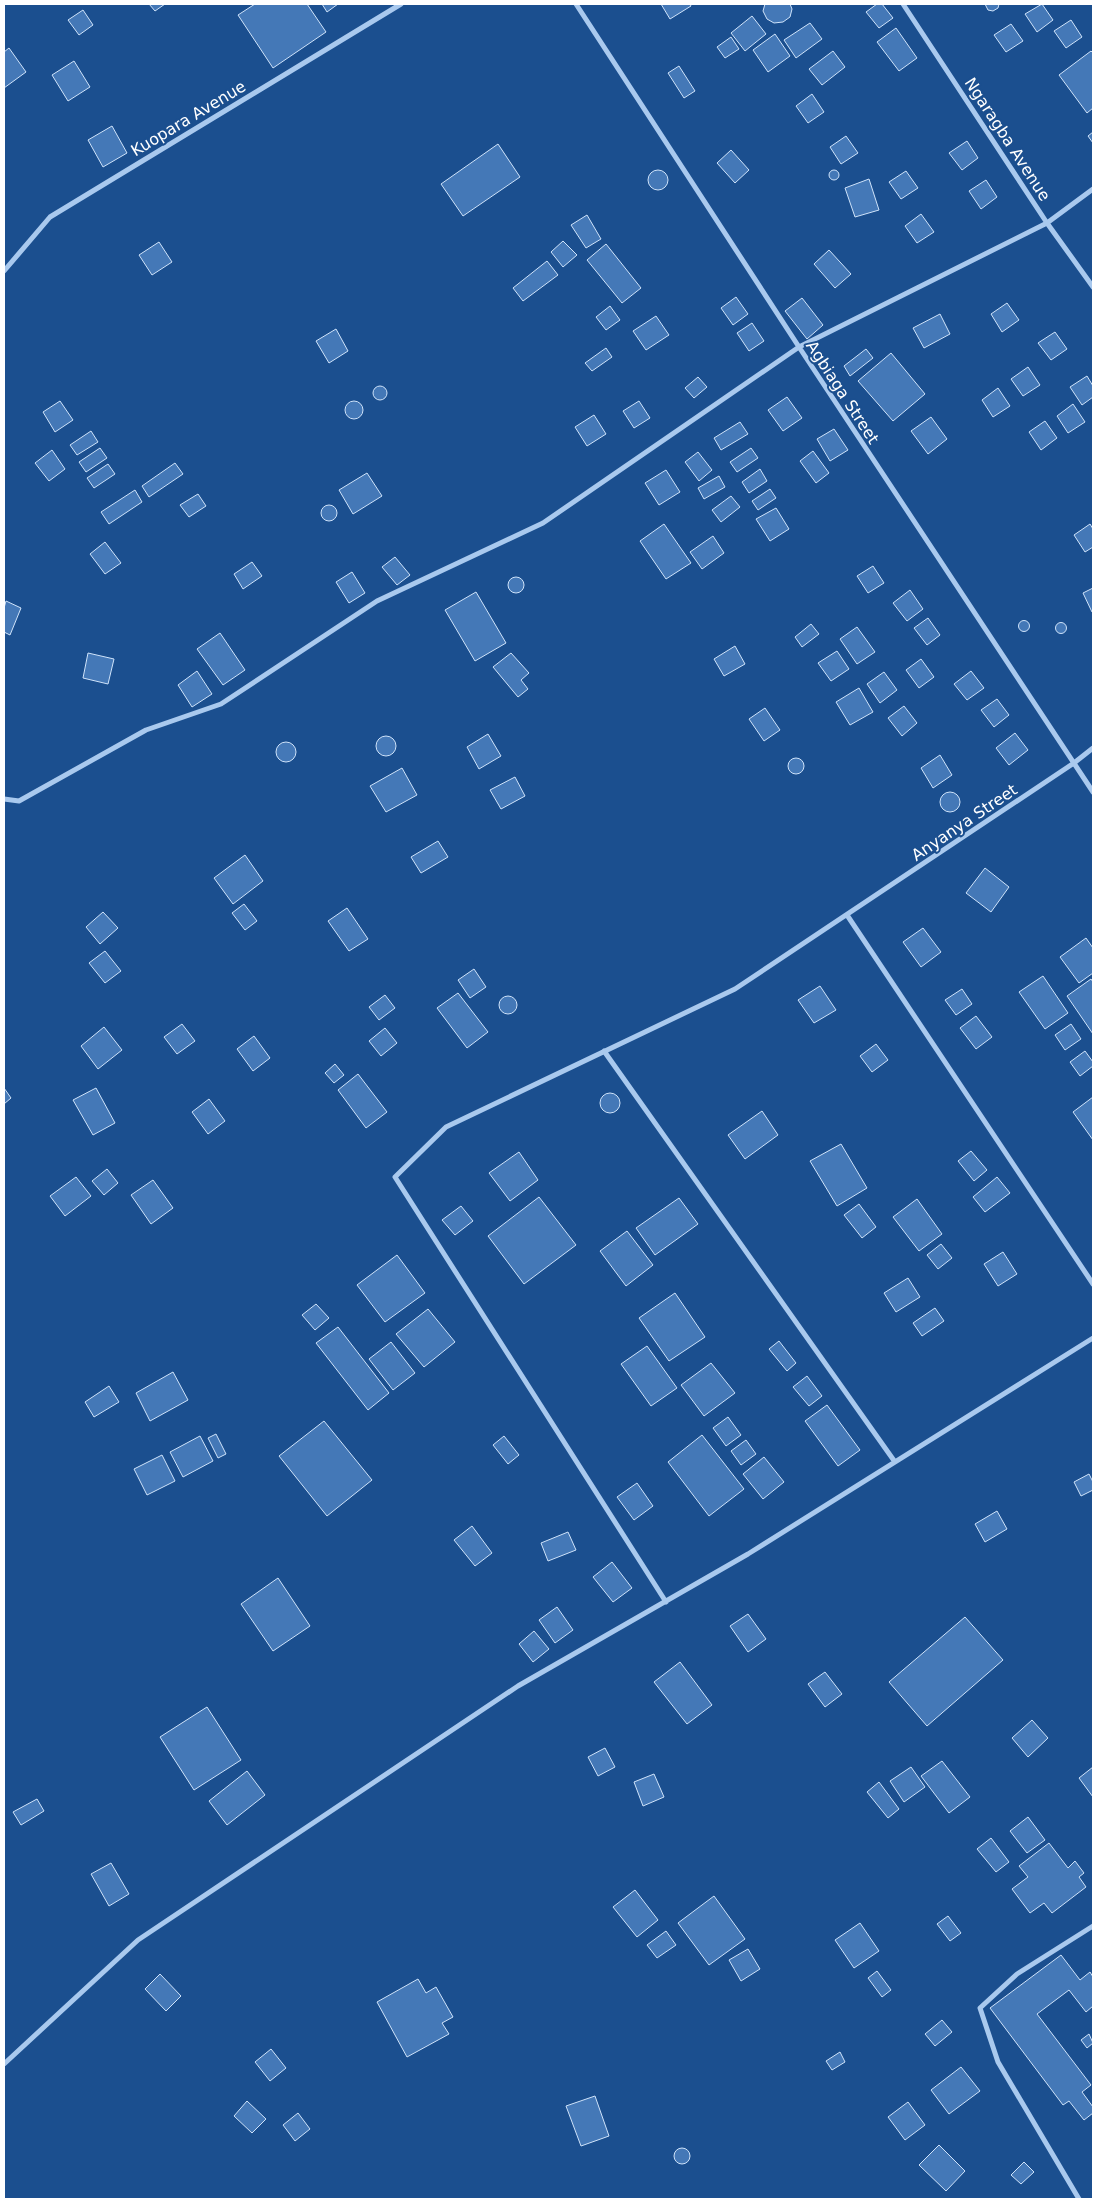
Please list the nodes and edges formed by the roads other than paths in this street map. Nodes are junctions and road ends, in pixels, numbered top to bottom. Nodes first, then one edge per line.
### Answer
1 (401, 4) edge
2 (576, 4) edge
3 (903, 4) edge
4 (1093, 190) edge
5 (1048, 223) junction
6 (4, 271) edge
7 (1093, 287) edge
8 (799, 348) junction
9 (1093, 748) edge
10 (1074, 763) junction
11 (1093, 792) edge
12 (4, 799) edge
13 (847, 915) junction
14 (604, 1051) junction
15 (1093, 1284) edge
16 (1093, 1338) edge
17 (895, 1462) junction
18 (666, 1602) junction
19 (1093, 1926) edge
20 (4, 2064) edge
21 (1079, 2199) edge

1 - 6 street, Kuopara Avenue
2 - 8 street, Agbiaga Street
3 - 5 street, Ngaragba Avenue
4 - 5 street
5 - 7 street, Ngaragba Avenue
5 - 8 street
8 - 10 street, Agbiaga Street
8 - 12 street
9 - 10 street, Anyanya Street
10 - 11 street, Agbiaga Street
10 - 13 street, Anyanya Street
13 - 14 street, Anyanya Street
13 - 15 street
14 - 17 street
14 - 18 street, Anyanya Street
16 - 17 street
17 - 18 street
18 - 20 street
19 - 21 street

